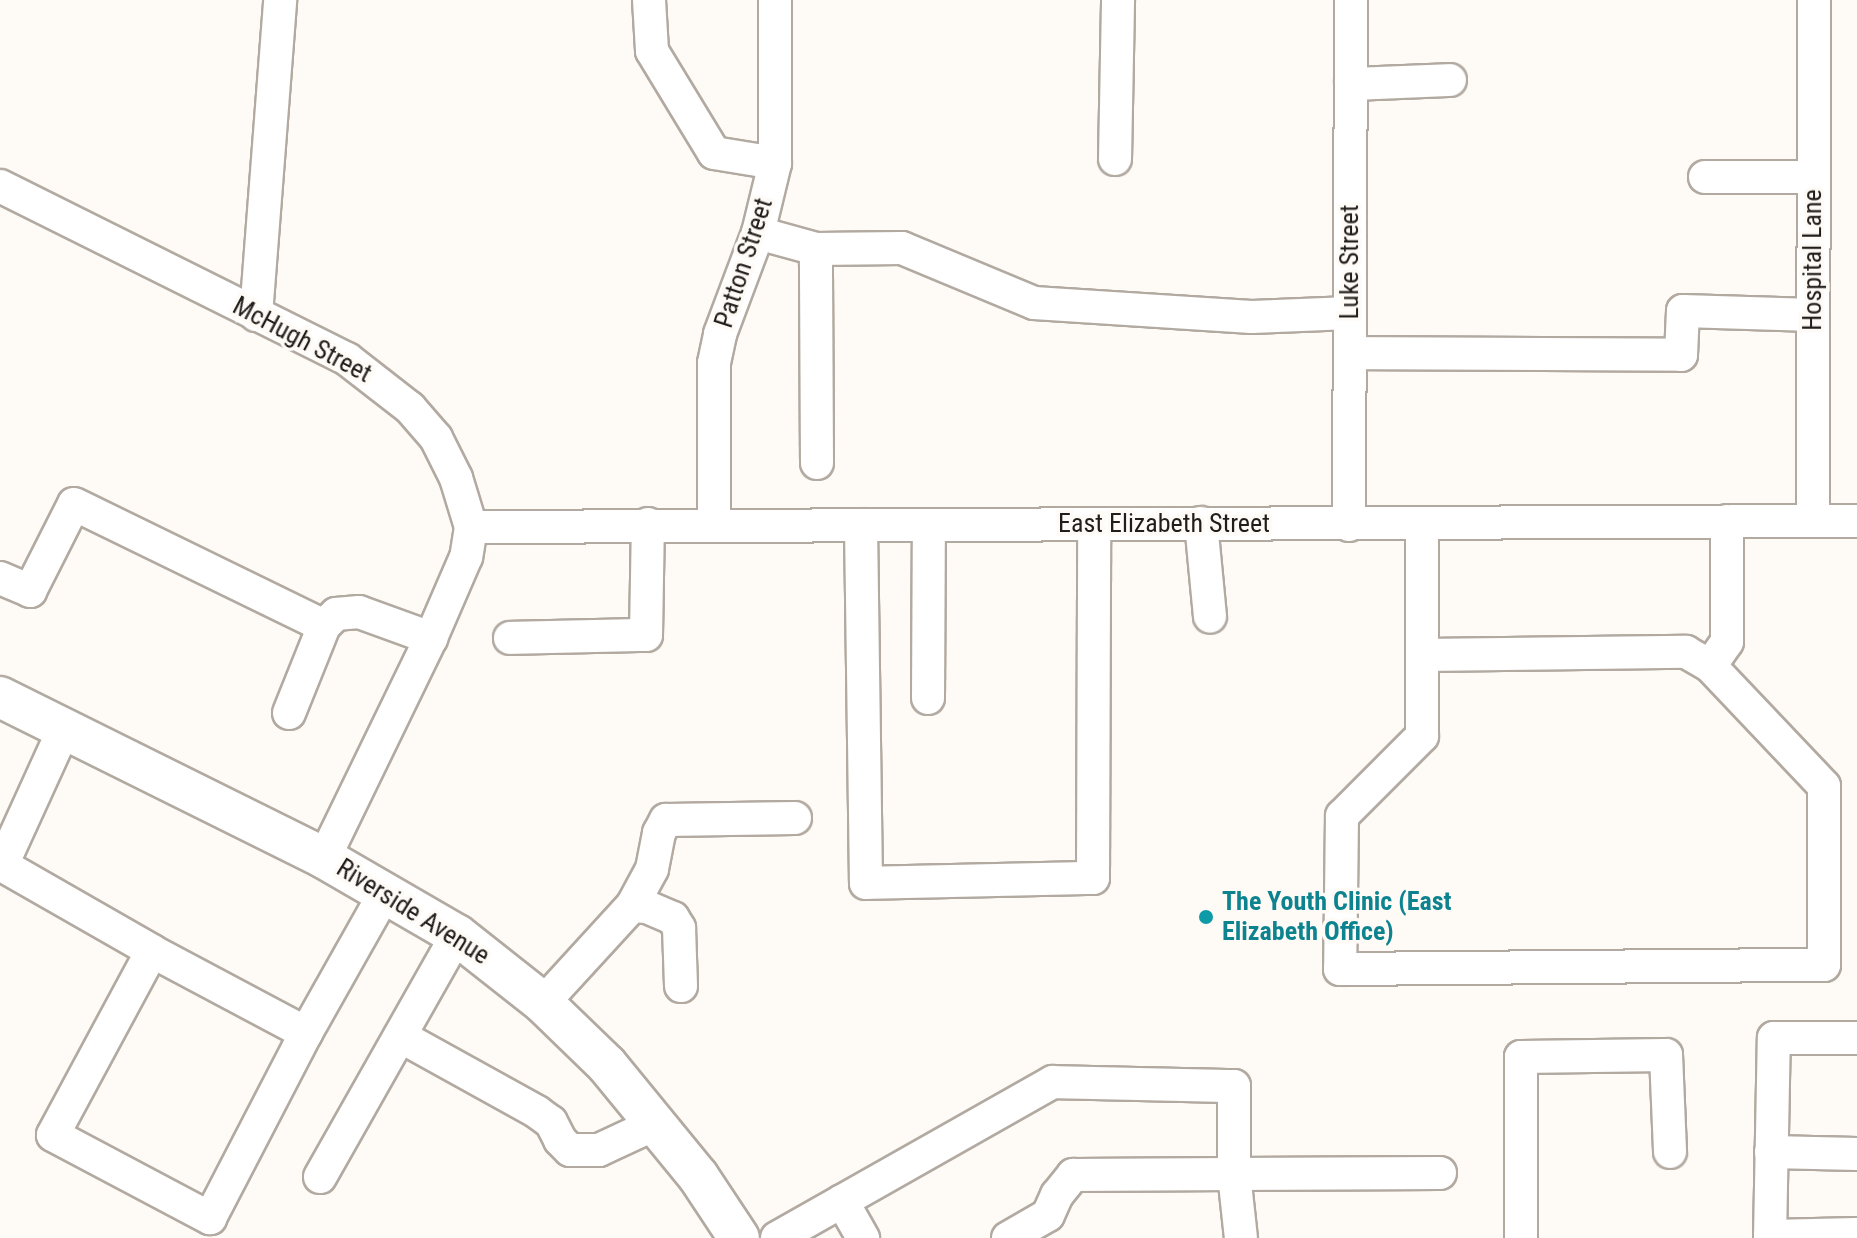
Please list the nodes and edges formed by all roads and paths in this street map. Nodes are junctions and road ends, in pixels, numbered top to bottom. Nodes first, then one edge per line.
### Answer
1 (280, 0) edge
2 (649, 0) edge
3 (775, 0) edge
4 (1118, 0) edge
5 (1351, 0) edge
6 (1814, 0) edge
7 (1450, 80) dead end
8 (1351, 84) junction
9 (1115, 159) dead end
10 (775, 163) junction
11 (1705, 177) dead end
12 (1814, 177) junction
13 (0, 186) edge
14 (758, 233) junction
15 (816, 249) junction
16 (1350, 313) junction
17 (256, 315) junction
18 (1813, 315) junction
19 (1350, 353) junction
20 (817, 463) dead end
21 (1813, 520) junction
22 (1727, 521) junction
23 (1857, 521) edge
24 (1201, 523) junction
25 (648, 524) junction
26 (1094, 524) junction
27 (861, 525) junction
28 (929, 525) junction
29 (1349, 525) junction
30 (1422, 525) junction
31 (714, 526) junction
32 (471, 527) junction
33 (0, 578) edge
34 (1210, 617) dead end
35 (324, 626) junction
36 (431, 638) junction
37 (510, 638) dead end
38 (1424, 655) junction
39 (1710, 666) junction
40 (0, 697) edge
41 (928, 698) dead end
42 (289, 713) dead end
43 (64, 729) junction
44 (795, 818) dead end
45 (324, 858) junction
46 (1, 864) edge
47 (386, 891) junction
48 (632, 906) junction
49 (457, 935) junction
50 (152, 951) junction
51 (681, 986) dead end
52 (543, 1003) junction
53 (306, 1033) junction
54 (400, 1036) junction
55 (1857, 1038) edge
56 (657, 1123) junction
57 (1670, 1152) dead end
58 (1771, 1152) junction
59 (1857, 1154) edge
60 (1440, 1173) dead end
61 (1234, 1174) junction
62 (320, 1177) dead end
63 (842, 1201) junction
64 (1857, 1234) edge
65 (1770, 1237) edge
66 (739, 1238) edge
67 (777, 1238) edge
68 (863, 1238) edge
69 (1008, 1238) edge
70 (1241, 1238) edge
71 (1521, 1238) edge

1 - 17 street
2 - 10 street
3 - 10 street, Patton Street
4 - 9 street
5 - 8 street, Luke Street
6 - 12 street, Hospital Lane
7 - 8 street
8 - 16 street, Luke Street
10 - 14 street, Patton Street
11 - 12 street
12 - 18 street, Hospital Lane
13 - 17 street, McHugh Street
14 - 15 street
14 - 31 street, Patton Street
15 - 16 street
15 - 20 street
16 - 19 street, Luke Street
17 - 32 street, McHugh Street
18 - 19 street
18 - 21 street, Hospital Lane
19 - 29 street, Luke Street
21 - 22 street, East Elizabeth Street
21 - 23 street, East Elizabeth Street
22 - 30 street, East Elizabeth Street
22 - 39 street
24 - 26 street, East Elizabeth Street
24 - 29 street, East Elizabeth Street
24 - 34 street
25 - 31 street, East Elizabeth Street
25 - 32 street, East Elizabeth Street
25 - 37 street
26 - 27 street
26 - 28 street, East Elizabeth Street
27 - 28 street, East Elizabeth Street
27 - 31 street, East Elizabeth Street
28 - 41 street
29 - 30 street, East Elizabeth Street
30 - 38 street
32 - 36 street, McHugh Street
33 - 35 street
35 - 36 street
35 - 42 street
36 - 45 street, McHugh Street
38 - 39 street
38 - 39 street
40 - 43 main road, Riverside Avenue
43 - 45 main road, Riverside Avenue
43 - 46 street
44 - 48 street
45 - 47 main road, Riverside Avenue
46 - 50 street
47 - 49 main road, Riverside Avenue
47 - 53 street
48 - 51 street
48 - 52 street
49 - 52 main road, Riverside Avenue
49 - 54 street
50 - 53 street
50 - 53 street
52 - 56 main road, Riverside Avenue
54 - 56 street
54 - 62 street
55 - 58 street
56 - 66 main road, Riverside Avenue
57 - 71 street
58 - 59 street
58 - 65 street
60 - 61 street
61 - 63 street
61 - 69 street
61 - 70 street
63 - 67 street
63 - 68 street
64 - 65 street

